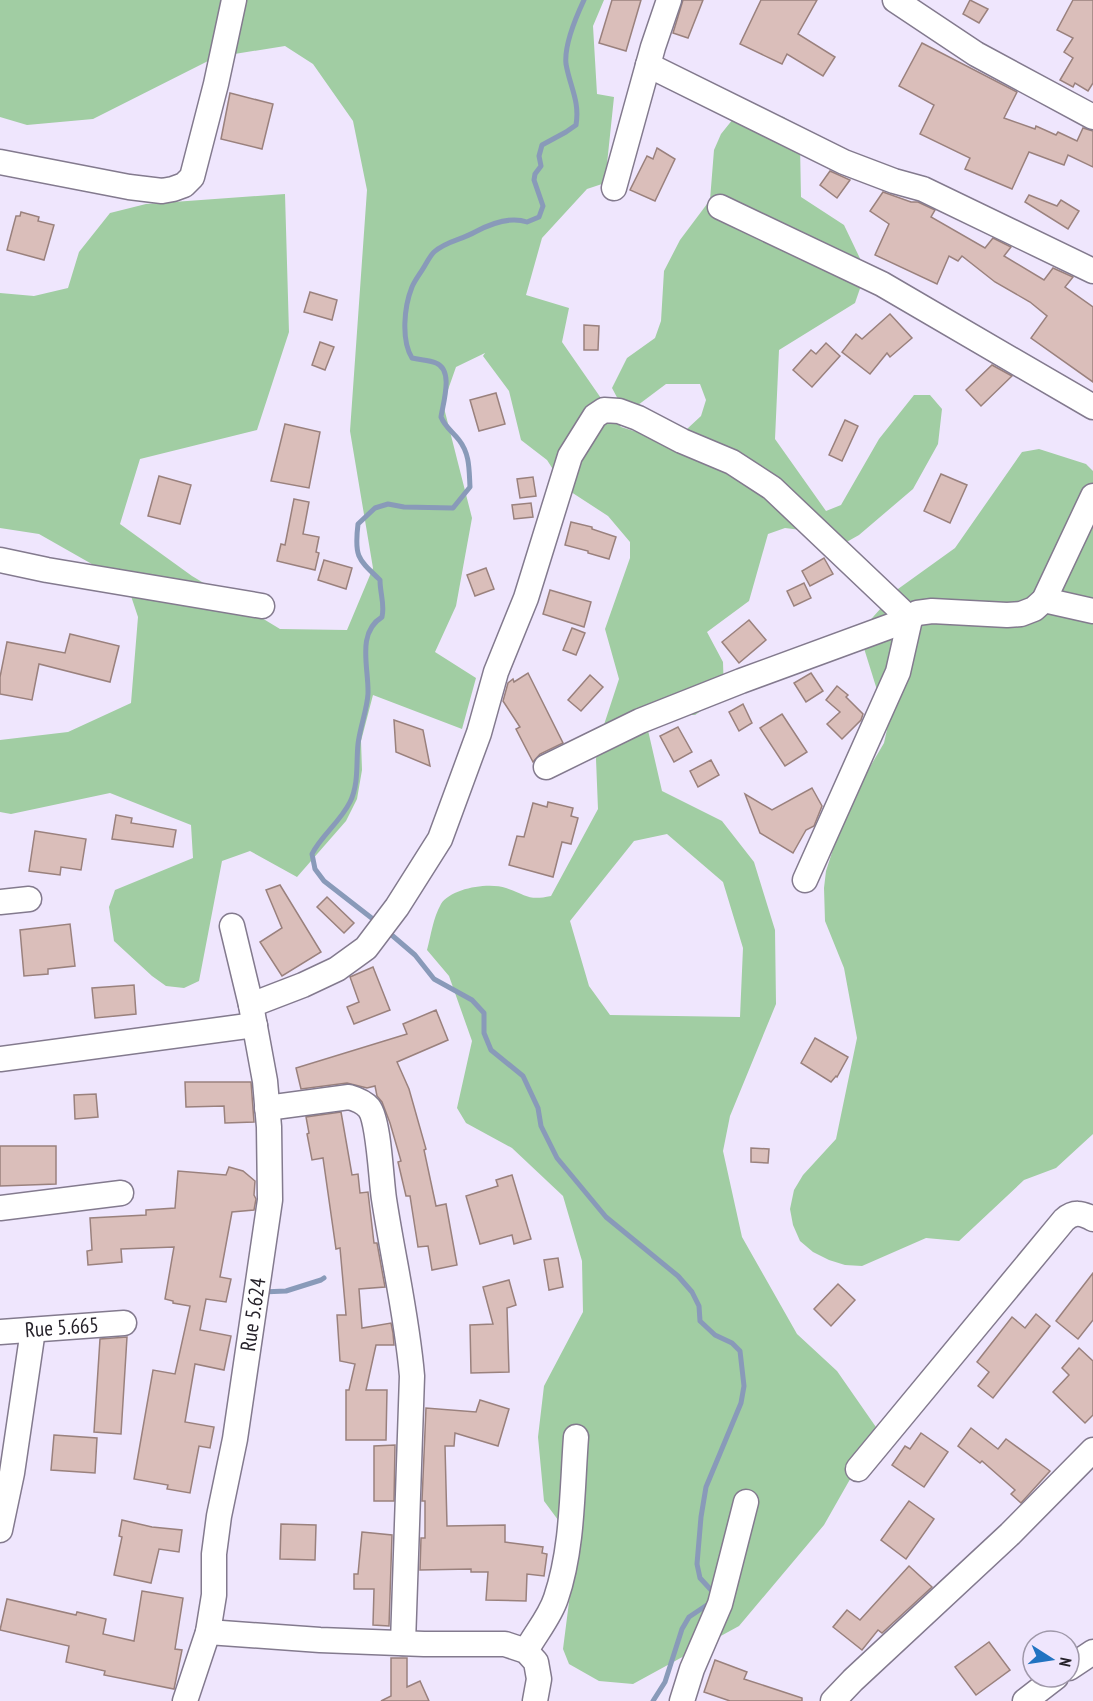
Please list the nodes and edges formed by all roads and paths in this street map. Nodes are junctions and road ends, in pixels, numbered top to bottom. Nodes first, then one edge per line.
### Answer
1 (234, 0) edge
2 (669, 0) edge
3 (895, 0) edge
4 (648, 65) junction
5 (1093, 117) edge
6 (0, 162) edge
7 (614, 188) dead end
8 (720, 207) dead end
9 (1093, 271) edge
10 (1093, 407) edge
11 (1093, 496) edge
12 (0, 560) edge
13 (1044, 600) junction
14 (262, 606) dead end
15 (1093, 611) edge
16 (910, 619) junction
17 (546, 767) dead end
18 (805, 880) dead end
19 (29, 899) dead end
20 (0, 902) edge
21 (232, 926) dead end
22 (253, 1015) junction
23 (0, 1059) edge
24 (267, 1108) junction
25 (122, 1193) dead end
26 (0, 1208) edge
27 (1093, 1219) edge
28 (124, 1323) dead end
29 (33, 1330) junction
30 (0, 1332) edge
31 (576, 1437) dead end
32 (1093, 1450) edge
33 (858, 1469) dead end
34 (746, 1502) dead end
35 (0, 1530) edge
36 (208, 1632) junction
37 (403, 1643) junction
38 (526, 1651) junction
39 (1040, 1689) edge
40 (185, 1701) edge
41 (535, 1701) edge
42 (681, 1701) edge
43 (833, 1701) edge
44 (1025, 1701) edge

1 - 6 street
2 - 4 street
3 - 5 street
4 - 7 street
4 - 9 street
8 - 10 street
11 - 13 street
12 - 14 street
13 - 15 street
13 - 16 street
16 - 17 street
16 - 18 street
16 - 22 street
19 - 20 street
21 - 22 street, Rue 5.624
22 - 23 street
22 - 24 street, Rue 5.624
24 - 36 street, Rue 5.624
24 - 37 street
25 - 26 street
27 - 33 street
28 - 29 street, Rue 5.665
29 - 30 street, Rue 5.665
29 - 35 street
31 - 38 street
32 - 43 street
34 - 42 street
36 - 37 street
36 - 40 street, Rue 5.624
37 - 38 street
38 - 41 street
39 - 44 street

